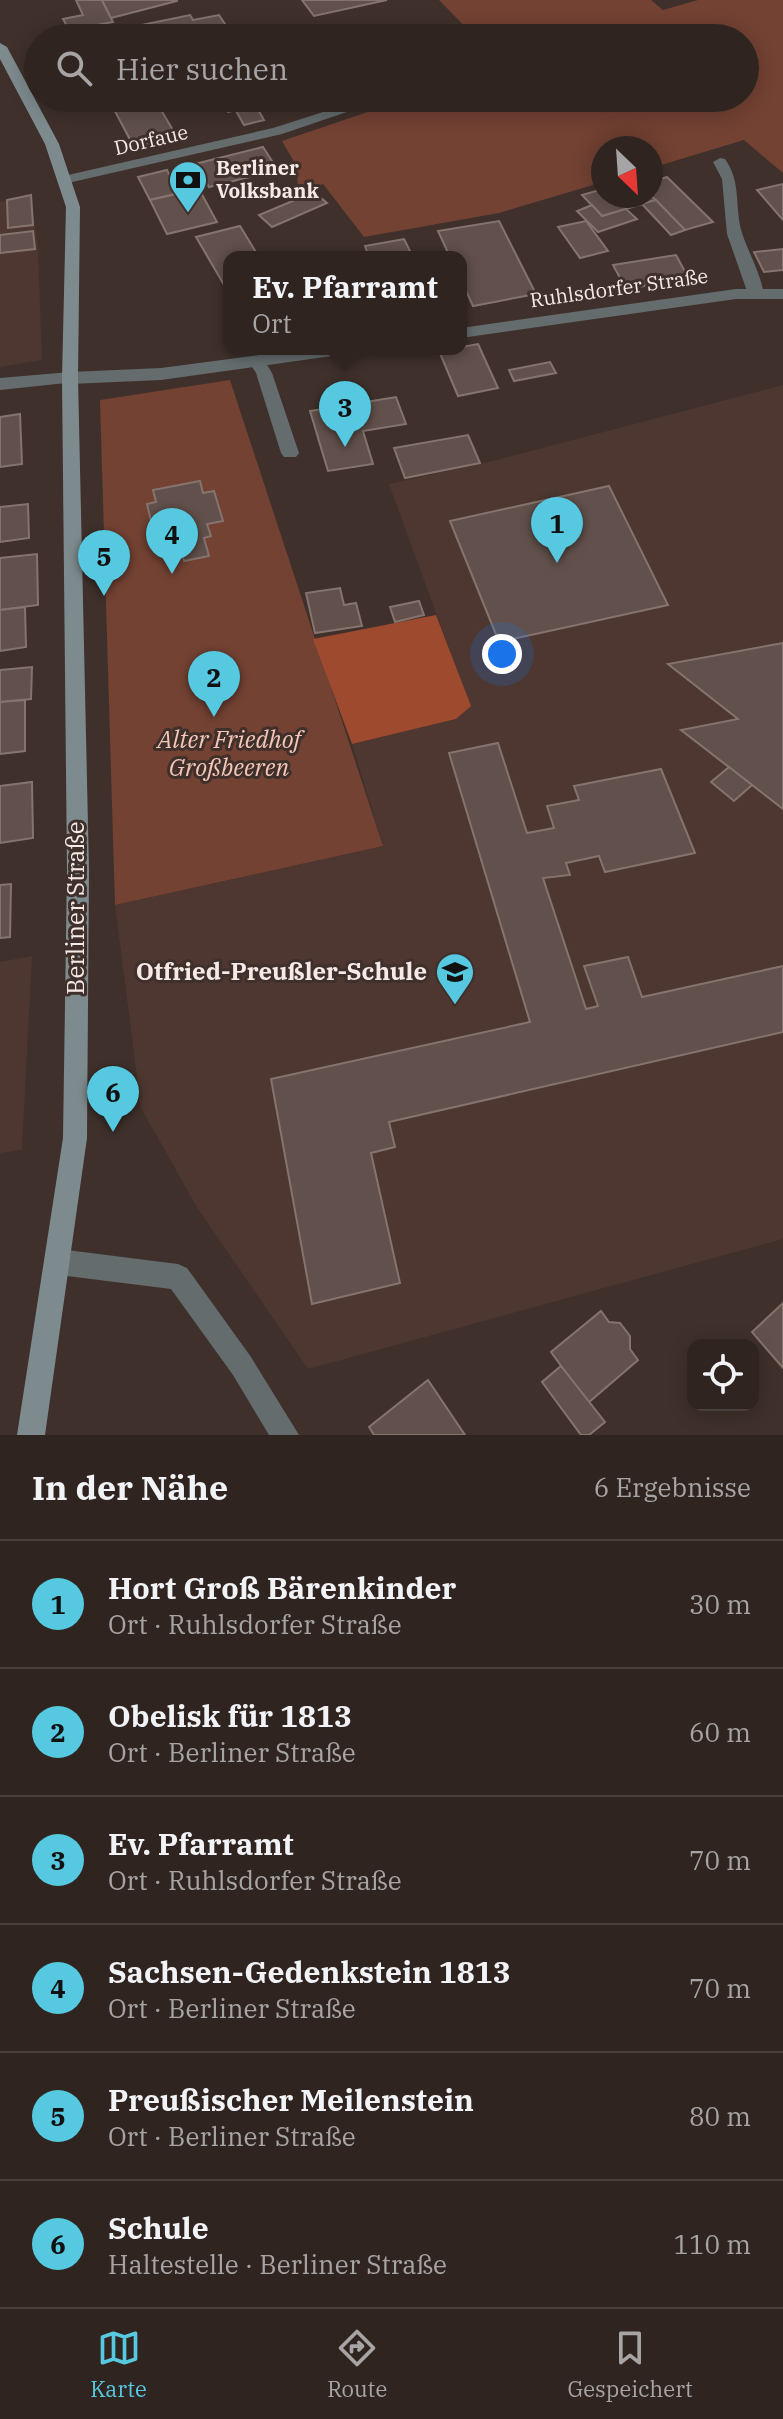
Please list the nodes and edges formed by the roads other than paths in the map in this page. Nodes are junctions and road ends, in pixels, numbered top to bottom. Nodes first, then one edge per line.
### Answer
1 (0, 47) edge
2 (24, 94) edge
3 (33, 112) edge
4 (337, 112) edge
5 (720, 162) dead end
6 (68, 179) junction
7 (756, 294) junction
8 (783, 294) edge
9 (467, 332) edge
10 (305, 355) edge
11 (257, 362) junction
12 (70, 378) junction
13 (0, 384) edge
14 (290, 453) dead end
15 (59, 1262) junction
16 (31, 1435) edge
17 (285, 1435) edge

1 - 2 street
3 - 6 street
4 - 6 street, Dorfaue
5 - 7 street
6 - 12 street
7 - 8 street, Ruhlsdorfer Straße
7 - 9 street, Ruhlsdorfer Straße
10 - 11 street
11 - 12 street
11 - 14 street
12 - 13 street
12 - 15 street, Berliner Straße
15 - 16 street, Berliner Straße
15 - 17 street

